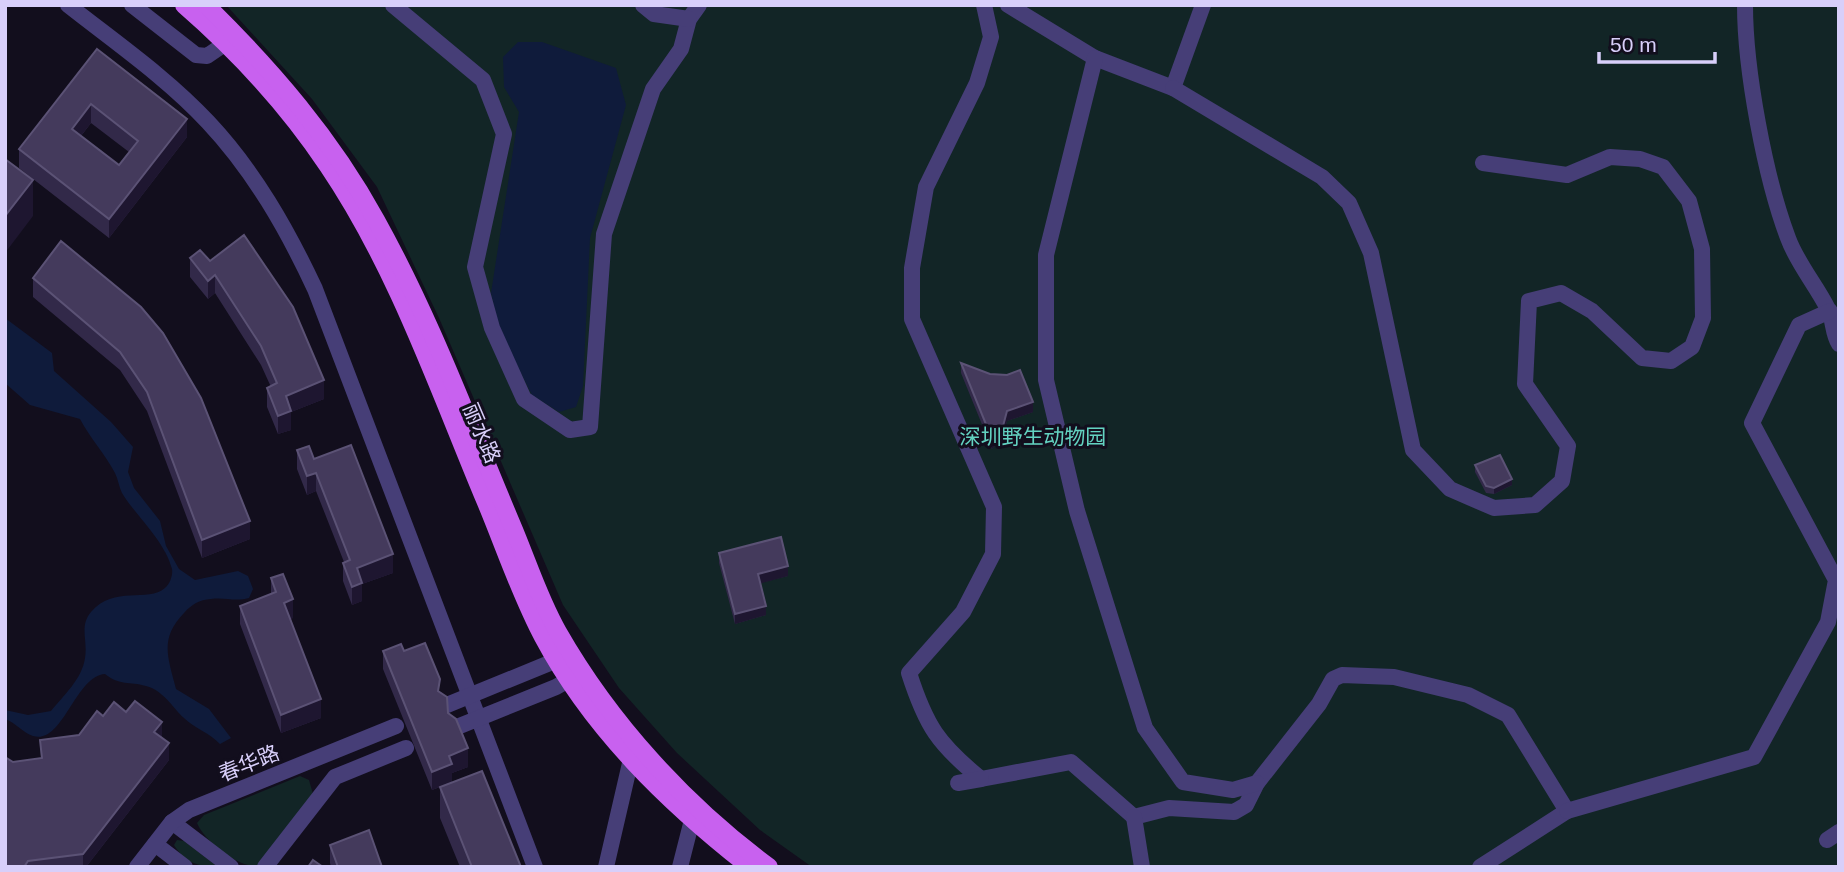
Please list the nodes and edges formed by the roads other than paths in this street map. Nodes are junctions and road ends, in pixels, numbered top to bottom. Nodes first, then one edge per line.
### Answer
1 (68, 5) edge
2 (132, 5) edge
3 (184, 5) edge
4 (206, 5) edge
5 (393, 5) edge
6 (643, 5) edge
7 (984, 5) edge
8 (1008, 5) edge
9 (1202, 5) edge
10 (1745, 5) edge
11 (694, 12) edge
12 (226, 43) junction
13 (1095, 58) junction
14 (1173, 88) junction
15 (1483, 163) dead end
16 (1830, 312) junction
17 (1839, 344) edge
18 (557, 660) junction
19 (577, 662) junction
20 (569, 679) junction
21 (470, 695) junction
22 (447, 705) edge
23 (479, 718) junction
24 (396, 726) dead end
25 (457, 727) edge
26 (406, 748) dead end
27 (326, 755) junction
28 (631, 759) junction
29 (335, 777) junction
30 (981, 779) junction
31 (958, 783) dead end
32 (1257, 783) junction
33 (1567, 811) junction
34 (1134, 817) junction
35 (692, 820) junction
36 (172, 822) junction
37 (155, 844) junction
38 (682, 866) edge
39 (137, 867) edge
40 (185, 867) edge
41 (231, 867) edge
42 (265, 867) edge
43 (536, 867) edge
44 (606, 867) edge
45 (750, 867) edge
46 (769, 867) edge
47 (1142, 867) edge
48 (1480, 867) edge

1 - 21 street
2 - 12 street
3 - 12 main road, 丽水路
4 - 19 main road, 丽水路
5 - 11 street
6 - 11 street
7 - 30 street
8 - 13 street
9 - 14 street
10 - 16 street
12 - 18 main road, 丽水路
13 - 14 street
13 - 32 street
14 - 15 street
16 - 17 street
16 - 33 street
18 - 19 street
18 - 20 main road, 丽水路
18 - 21 street
19 - 20 street
19 - 46 main road, 丽水路
20 - 23 street
20 - 28 main road, 丽水路
21 - 22 street
21 - 23 street
23 - 25 street
23 - 43 street
24 - 27 street, 春华路
26 - 29 street
27 - 29 street
27 - 36 street, 春华路
28 - 35 main road, 丽水路
28 - 44 street
29 - 42 street
30 - 31 street
30 - 34 street
32 - 33 street
32 - 34 street
33 - 48 street
34 - 47 street
35 - 38 street
35 - 45 main road, 丽水路
36 - 37 street, 春华路
36 - 41 street
37 - 39 street, 春华路
37 - 40 street

